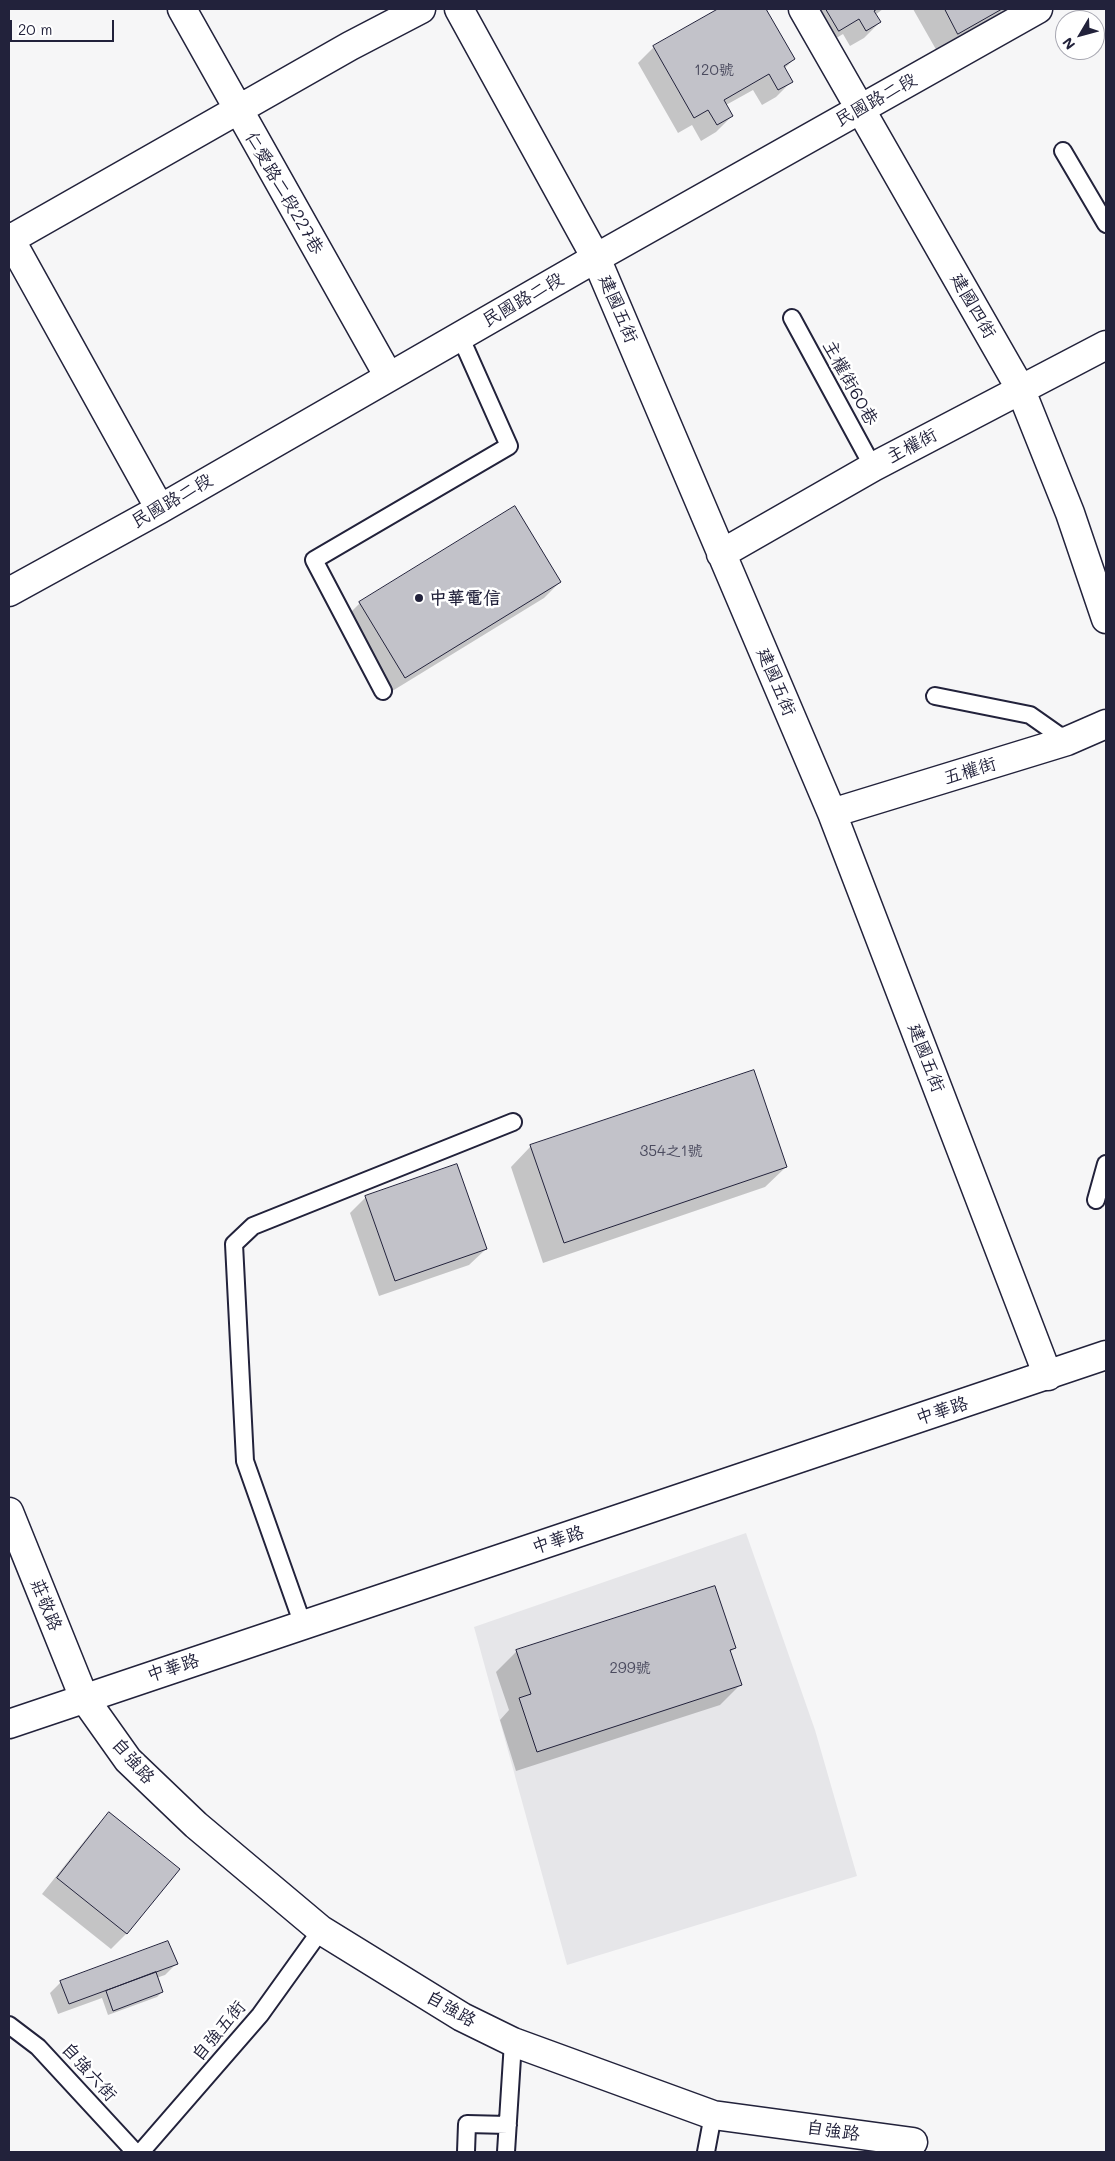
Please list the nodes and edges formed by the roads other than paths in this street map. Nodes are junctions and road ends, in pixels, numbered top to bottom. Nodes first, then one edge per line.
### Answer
1 (182, 9) edge
2 (421, 9) edge
3 (459, 9) edge
4 (803, 9) edge
5 (1038, 9) edge
6 (860, 110) junction
7 (238, 112) junction
8 (1063, 152) dead end
9 (1106, 224) edge
10 (9, 239) edge
11 (596, 258) junction
12 (792, 318) dead end
13 (460, 336) junction
14 (1106, 345) edge
15 (389, 377) junction
16 (1020, 388) junction
17 (873, 467) junction
18 (160, 509) junction
19 (721, 554) junction
20 (9, 592) edge
21 (1106, 620) edge
22 (383, 691) dead end
23 (935, 696) dead end
24 (1106, 724) edge
25 (1067, 741) junction
26 (832, 813) junction
27 (513, 1122) dead end
28 (1106, 1164) edge
29 (1096, 1200) dead end
30 (1106, 1355) edge
31 (1048, 1376) junction
32 (9, 1512) edge
33 (303, 1624) junction
34 (84, 1698) junction
35 (9, 1724) edge
36 (321, 1930) junction
37 (9, 2024) edge
38 (513, 2042) junction
39 (713, 2114) junction
40 (508, 2125) junction
41 (914, 2147) edge
42 (135, 2152) edge
43 (141, 2152) edge
44 (466, 2152) edge
45 (506, 2152) edge
46 (706, 2152) edge

1 - 7 street, 仁愛路二段227巷
2 - 7 street
3 - 11 street, 建國五街
4 - 6 street, 建國四街
5 - 6 street, 民國路二段
6 - 11 street, 民國路二段
6 - 16 street, 建國四街
7 - 10 street
7 - 15 street, 仁愛路二段227巷
8 - 9 lane
10 - 18 street
11 - 13 street, 民國路二段
11 - 19 street, 建國五街
12 - 17 lane, 主權街60巷
13 - 15 street, 民國路二段
13 - 22 lane
14 - 16 street, 主權街
15 - 18 street, 民國路二段
16 - 17 street, 主權街
16 - 21 street, 建國四街
17 - 19 street, 主權街
18 - 20 street, 民國路二段
19 - 26 street, 建國五街
23 - 25 lane
24 - 25 street, 五權街
25 - 26 street, 五權街
26 - 31 street, 建國五街
27 - 33 lane
28 - 29 lane
30 - 31 street, 中華路
31 - 33 street, 中華路
32 - 34 street, 莊敬路
33 - 34 street, 中華路
34 - 35 street, 中華路
34 - 36 street, 自強路
36 - 38 street, 自強路
36 - 43 lane, 自強五街
37 - 42 lane, 自強六街
38 - 39 street, 自強路
38 - 40 lane
39 - 41 street, 自強路
39 - 46 lane
40 - 44 lane
40 - 45 lane

